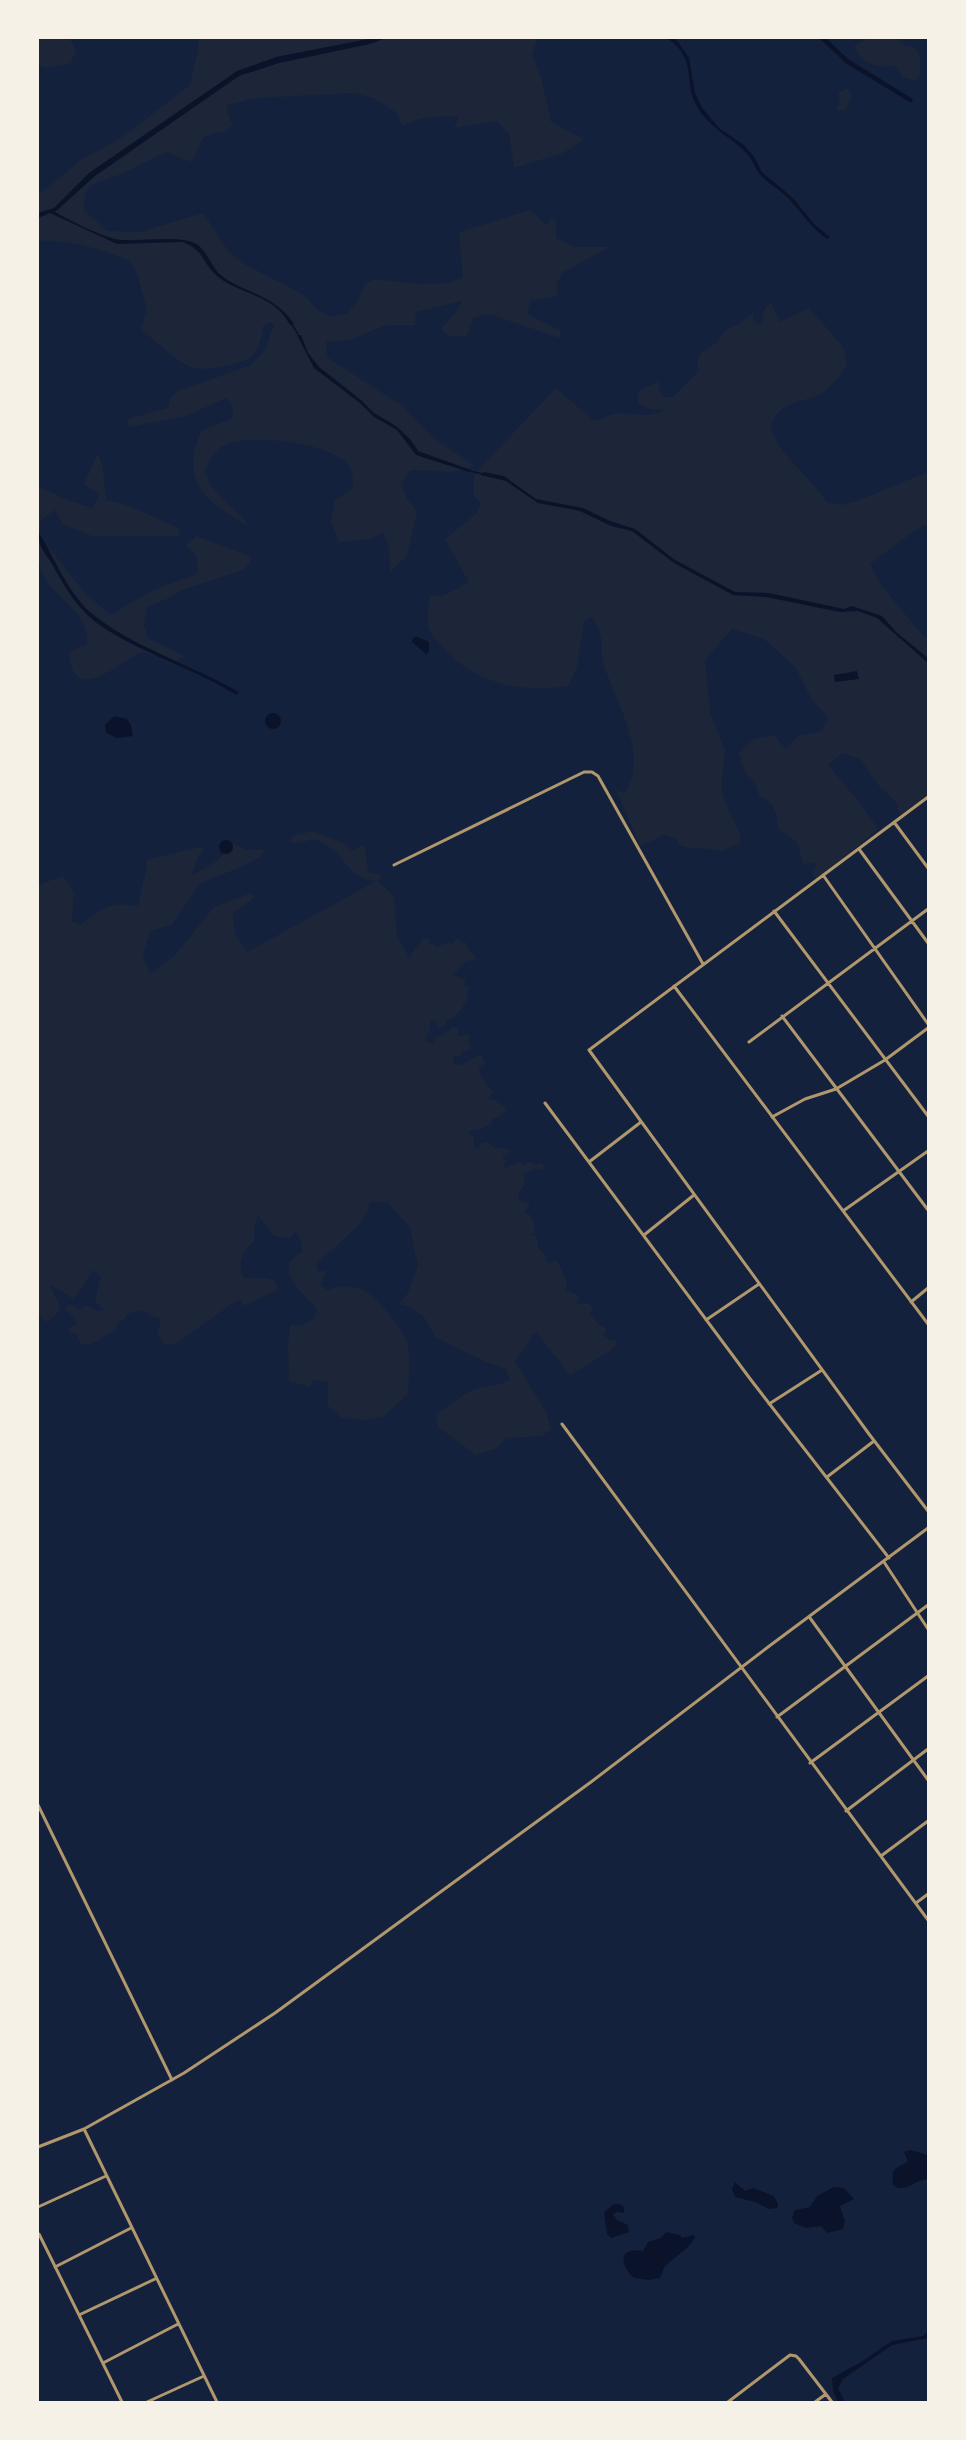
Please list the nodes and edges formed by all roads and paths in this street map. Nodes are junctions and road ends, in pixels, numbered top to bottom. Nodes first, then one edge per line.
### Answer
1 (928, 797) edge
2 (894, 822) junction
3 (859, 849) junction
4 (394, 865) dead end
5 (928, 868) edge
6 (823, 875) junction
7 (928, 909) edge
8 (774, 911) junction
9 (912, 921) junction
10 (928, 943) edge
11 (874, 948) junction
12 (703, 964) junction
13 (827, 982) junction
14 (674, 986) junction
15 (782, 1016) junction
16 (928, 1026) edge
17 (748, 1042) dead end
18 (885, 1060) junction
19 (836, 1089) junction
20 (545, 1104) dead end
21 (928, 1116) edge
22 (772, 1117) junction
23 (641, 1122) junction
24 (928, 1150) edge
25 (589, 1162) junction
26 (899, 1171) junction
27 (694, 1195) junction
28 (928, 1210) edge
29 (843, 1211) junction
30 (644, 1236) junction
31 (759, 1284) junction
32 (928, 1288) edge
33 (911, 1302) junction
34 (706, 1320) junction
35 (928, 1324) edge
36 (822, 1370) junction
37 (769, 1404) junction
38 (562, 1424) dead end
39 (874, 1441) junction
40 (827, 1477) junction
41 (928, 1510) edge
42 (928, 1528) edge
43 (889, 1558) junction
44 (884, 1562) junction
45 (928, 1605) edge
46 (917, 1612) junction
47 (810, 1618) junction
48 (928, 1629) edge
49 (844, 1666) junction
50 (741, 1667) junction
51 (928, 1676) edge
52 (878, 1712) junction
53 (777, 1717) junction
54 (928, 1749) edge
55 (914, 1760) junction
56 (810, 1763) junction
57 (928, 1780) edge
58 (38, 1805) edge
59 (846, 1811) junction
60 (928, 1821) edge
61 (881, 1857) junction
62 (928, 1894) edge
63 (916, 1903) junction
64 (928, 1920) edge
65 (172, 2080) junction
66 (84, 2129) junction
67 (38, 2147) edge
68 (106, 2176) junction
69 (38, 2207) edge
70 (131, 2228) junction
71 (39, 2234) dead end
72 (56, 2267) junction
73 (155, 2279) junction
74 (79, 2314) junction
75 (178, 2324) junction
76 (103, 2363) junction
77 (204, 2376) junction
78 (826, 2394) junction
79 (122, 2403) edge
80 (147, 2403) edge
81 (218, 2403) edge
82 (728, 2403) edge
83 (815, 2403) edge
84 (832, 2403) edge

1 - 2 street
2 - 3 street
2 - 5 street
3 - 6 street
3 - 9 street
4 - 12 street
6 - 8 street
6 - 11 street
7 - 9 street
8 - 12 street
8 - 13 street
9 - 10 street
9 - 11 street
11 - 13 street
11 - 16 street
12 - 14 street
13 - 15 street
13 - 18 street
14 - 22 street
14 - 23 street
15 - 17 street
15 - 19 street
16 - 18 street
18 - 19 street
18 - 21 street
19 - 22 street
19 - 26 street
20 - 25 street
22 - 29 street
23 - 25 street
23 - 27 street
24 - 26 street
25 - 30 street
26 - 28 street
26 - 29 street
27 - 30 street
27 - 31 street
29 - 33 street
30 - 34 street
31 - 34 street
31 - 36 street
32 - 33 street
33 - 35 street
34 - 37 street
36 - 37 street
36 - 39 street
37 - 40 street
38 - 50 street
39 - 40 street
39 - 41 street
40 - 43 street
42 - 43 street
43 - 44 street
44 - 46 street
44 - 47 street
45 - 46 street
46 - 48 street
46 - 49 street
47 - 49 street
47 - 50 street
49 - 52 street
49 - 53 street
50 - 53 street
50 - 65 street
51 - 52 street
52 - 55 street
52 - 56 street
53 - 56 street
54 - 55 street
55 - 57 street
55 - 59 street
56 - 59 street
58 - 65 street
59 - 61 street
60 - 61 street
61 - 63 street
62 - 63 street
63 - 64 street
65 - 66 street
66 - 67 street
66 - 68 street
68 - 69 street
68 - 70 street
70 - 72 street
70 - 73 street
71 - 72 street
72 - 74 street
73 - 74 street
73 - 75 street
74 - 76 street
75 - 76 street
75 - 77 street
76 - 79 street
77 - 80 street
77 - 81 street
78 - 82 street
78 - 83 street
78 - 84 street

